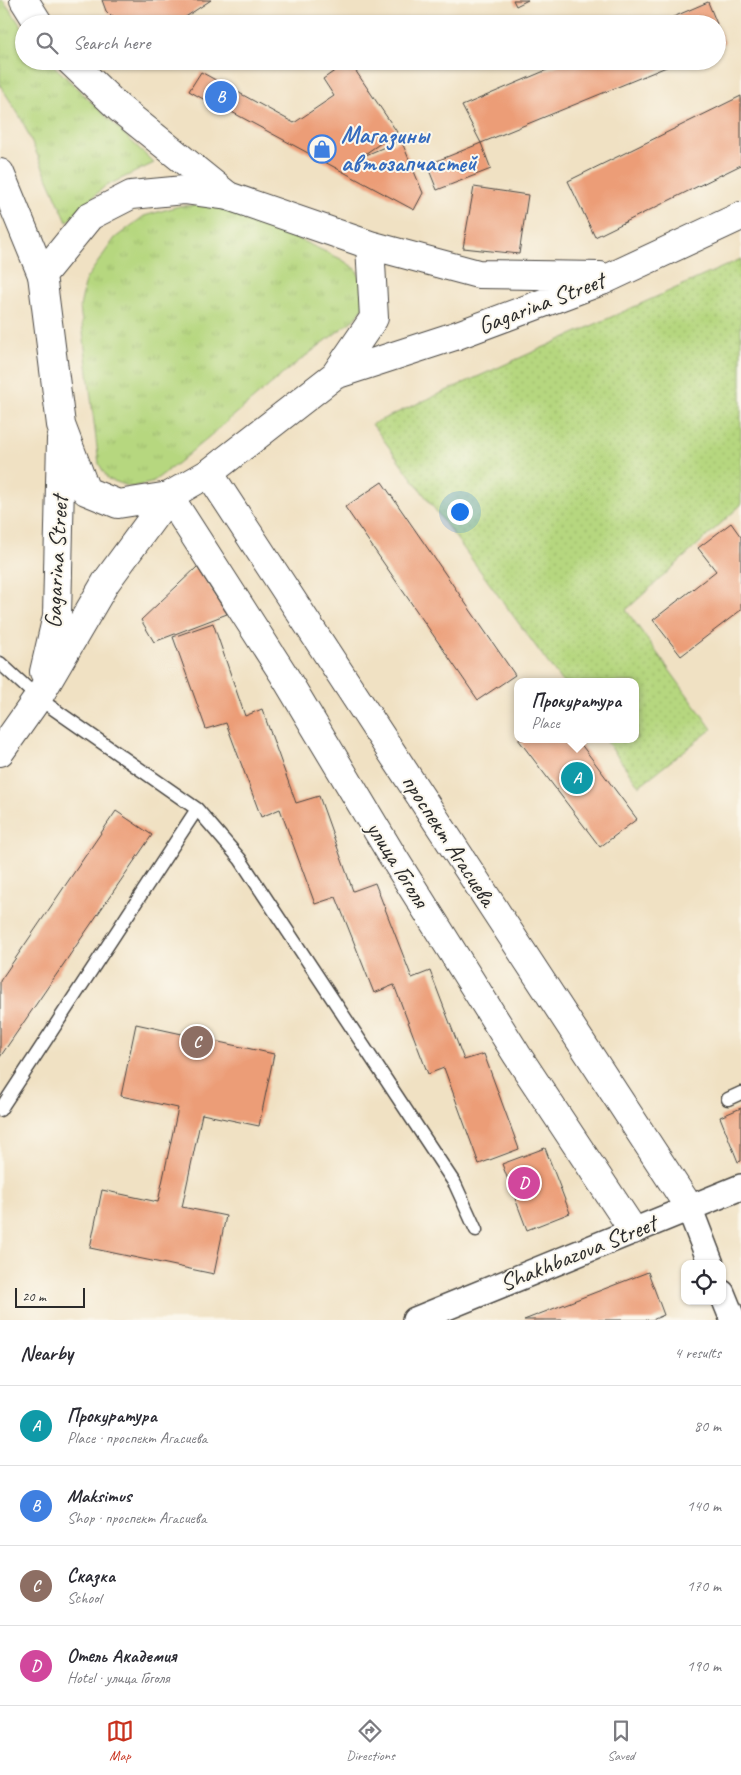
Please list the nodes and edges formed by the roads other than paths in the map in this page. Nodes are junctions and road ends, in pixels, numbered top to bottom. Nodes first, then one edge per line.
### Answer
1 (24, 0) edge
2 (33, 15) edge
3 (79, 70) edge
4 (0, 172) edge
5 (228, 196) junction
6 (741, 215) edge
7 (370, 246) junction
8 (42, 275) junction
9 (335, 375) junction
10 (61, 425) junction
11 (209, 473) junction
12 (169, 496) junction
13 (0, 663) edge
14 (38, 698) junction
15 (0, 752) edge
16 (197, 809) junction
17 (741, 1093) edge
18 (728, 1099) dead end
19 (0, 1110) edge
20 (741, 1187) edge
21 (689, 1207) junction
22 (476, 1230) dead end
23 (633, 1230) junction
24 (709, 1260) edge
25 (726, 1305) edge
26 (731, 1319) edge
27 (415, 1320) edge

1 - 2 main road
3 - 5 main road
4 - 8 main road
5 - 7 main road, Gagarina Street
5 - 8 main road
6 - 7 main road, Gagarina Street
6 - 9 main road, Gagarina Street
7 - 9 main road
8 - 10 main road
9 - 11 main road
10 - 12 main road
10 - 14 main road, Gagarina Street
11 - 12 main road
11 - 21 main road, проспект Агасиева
12 - 14 main road, Gagarina Street
12 - 23 main road, улица Гоголя
13 - 14 lane
14 - 15 main road, Gagarina Street
14 - 16 lane
16 - 19 lane
16 - 22 lane
17 - 18 lane
20 - 21 street, Shakhbazova Street
21 - 23 street, Shakhbazova Street
21 - 24 street
23 - 27 street, Shakhbazova Street
25 - 26 street

